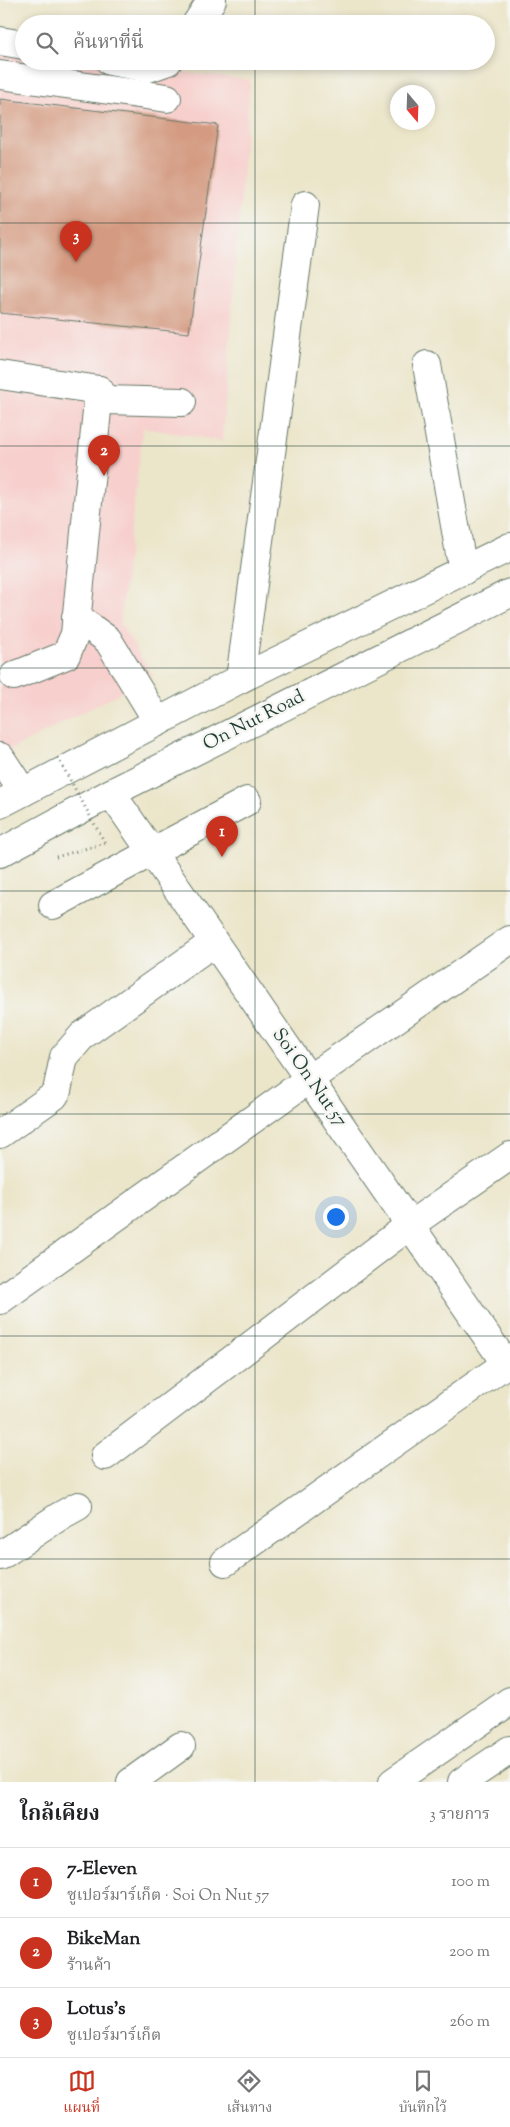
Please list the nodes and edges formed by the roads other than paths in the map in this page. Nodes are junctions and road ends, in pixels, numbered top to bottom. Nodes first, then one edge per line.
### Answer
1 (212, 0) edge
2 (202, 15) edge
3 (0, 41) edge
4 (15, 44) edge
5 (0, 75) edge
6 (166, 98) dead end
7 (305, 205) dead end
8 (427, 365) dead end
9 (0, 375) edge
10 (100, 390) junction
11 (182, 402) dead end
12 (510, 546) edge
13 (462, 571) junction
14 (510, 593) edge
15 (76, 617) junction
16 (14, 676) dead end
17 (240, 679) junction
18 (158, 722) junction
19 (1, 760) edge
20 (112, 793) junction
21 (12, 798) edge
22 (247, 801) dead end
23 (152, 852) junction
24 (0, 854) edge
25 (53, 905) dead end
26 (510, 940) edge
27 (214, 942) junction
28 (309, 1079) junction
29 (0, 1134) edge
30 (510, 1156) edge
31 (410, 1225) junction
32 (0, 1300) edge
33 (508, 1362) edge
34 (105, 1456) dead end
35 (78, 1506) dead end
36 (0, 1556) edge
37 (225, 1562) dead end
38 (499, 1708) edge
39 (181, 1746) dead end
40 (510, 1749) edge
41 (139, 1780) edge
42 (394, 1782) edge
43 (462, 1782) edge

1 - 2 street
3 - 4 street
5 - 6 street
7 - 17 street
8 - 13 street
9 - 10 street
10 - 11 street
10 - 15 street
12 - 13 street
13 - 17 street
14 - 20 street, On Nut Road
15 - 16 street
15 - 18 street
17 - 18 street
18 - 21 street
19 - 21 street
20 - 23 street, Soi On Nut 57
20 - 24 street, On Nut Road
22 - 23 street
23 - 25 street
23 - 27 street, Soi On Nut 57
26 - 28 street
27 - 28 street, Soi On Nut 57
27 - 29 street
28 - 31 street, Soi On Nut 57
28 - 32 street
30 - 31 street
31 - 33 street, Soi On Nut 57
31 - 34 street
33 - 37 street
35 - 36 street
38 - 40 street
38 - 42 street
39 - 41 street
40 - 43 street

